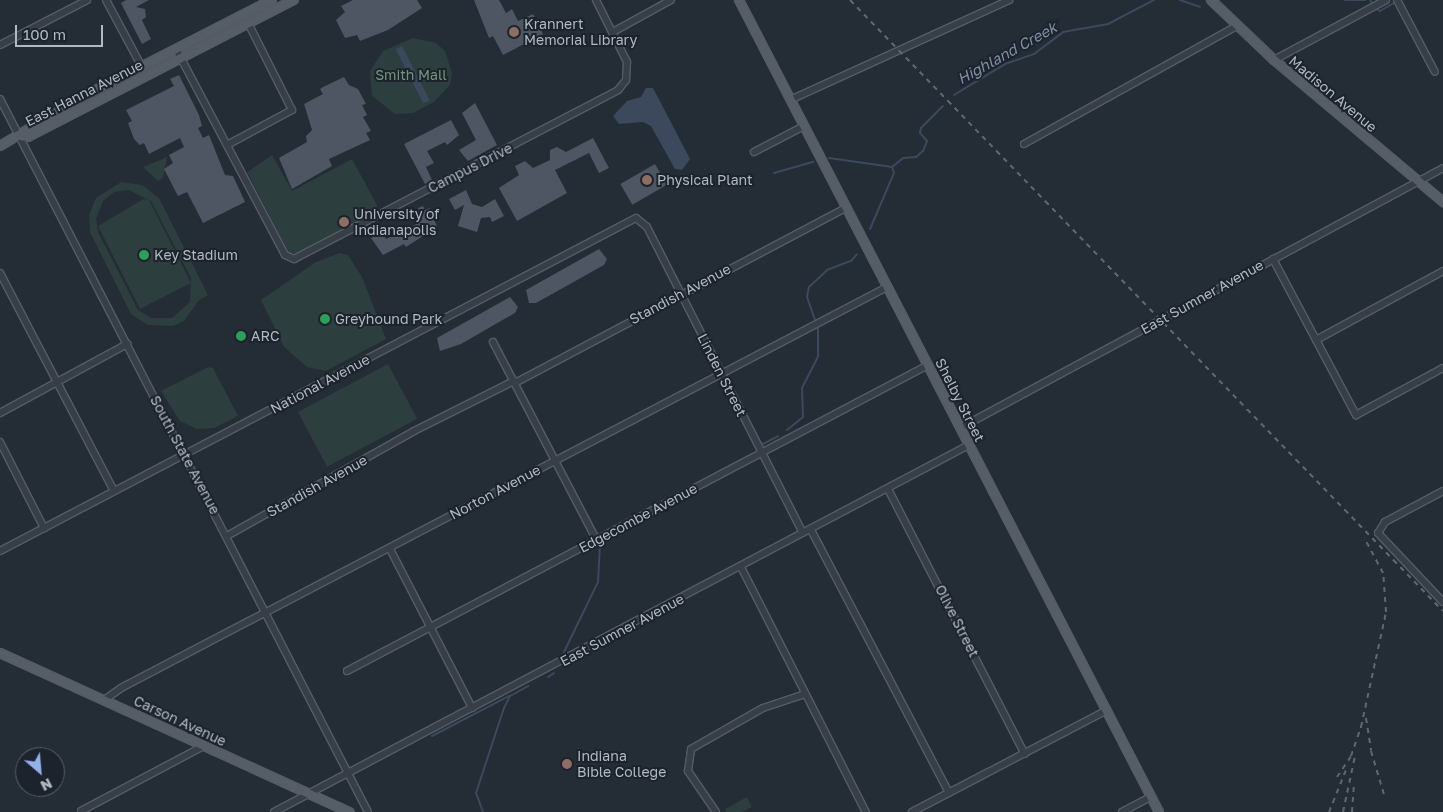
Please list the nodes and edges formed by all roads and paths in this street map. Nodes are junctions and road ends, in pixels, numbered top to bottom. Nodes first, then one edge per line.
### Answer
1 (87, 0) edge
2 (106, 0) edge
3 (272, 0) edge
4 (294, 0) edge
5 (596, 0) edge
6 (671, 0) edge
7 (739, 0) edge
8 (1010, 0) edge
9 (1211, 0) edge
10 (1386, 0) edge
11 (1397, 0) edge
12 (248, 23) junction
13 (1237, 26) junction
14 (613, 32) junction
15 (0, 45) edge
16 (176, 50) junction
17 (180, 58) junction
18 (1274, 60) junction
19 (142, 67) junction
20 (1436, 72) dead end
21 (0, 99) edge
22 (790, 100) junction
23 (804, 126) junction
24 (19, 136) junction
25 (1024, 144) dead end
26 (227, 145) junction
27 (0, 146) edge
28 (754, 152) dead end
29 (1443, 168) edge
30 (1418, 181) junction
31 (1443, 202) edge
32 (846, 208) junction
33 (639, 218) joint
34 (1273, 258) junction
35 (1443, 271) edge
36 (0, 274) edge
37 (887, 287) junction
38 (680, 294) junction
39 (1316, 340) junction
40 (493, 342) dead end
41 (127, 344) junction
42 (928, 365) junction
43 (1443, 368) edge
44 (721, 374) junction
45 (514, 382) junction
46 (58, 383) junction
47 (0, 412) edge
48 (960, 428) junction
49 (0, 442) edge
50 (969, 445) junction
51 (762, 453) junction
52 (184, 455) junction
53 (555, 460) junction
54 (888, 489) junction
55 (114, 491) junction
56 (1443, 491) edge
57 (44, 528) junction
58 (811, 530) junction
59 (803, 533) junction
60 (227, 536) junction
61 (596, 539) junction
62 (390, 549) junction
63 (0, 551) edge
64 (741, 567) junction
65 (1443, 589) edge
66 (1435, 593) junction
67 (1443, 602) edge
68 (268, 614) junction
69 (430, 627) junction
70 (0, 653) edge
71 (347, 671) dead end
72 (805, 694) junction
73 (104, 700) junction
74 (472, 708) junction
75 (1106, 710) junction
76 (204, 746) junction
77 (1025, 754) junction
78 (348, 773) junction
79 (949, 793) junction
80 (309, 794) junction
81 (1152, 796) junction
82 (81, 811) edge
83 (274, 812) edge
84 (350, 812) edge
85 (368, 812) edge
86 (716, 812) edge
87 (866, 812) edge
88 (912, 812) edge
89 (1122, 812) edge
90 (1159, 812) edge

1 - 15 street
2 - 19 street
3 - 16 main road, East Hanna Avenue
4 - 12 main road, East Hanna Avenue
5 - 14 street
6 - 14 street
7 - 22 main road, Shelby Street
8 - 22 street
9 - 13 main road, Madison Avenue
10 - 18 street
11 - 20 street
12 - 17 main road, East Hanna Avenue
12 - 26 street
13 - 18 main road, Madison Avenue
13 - 25 street
14 - 26 street, Campus Drive
16 - 17 street, Campus Drive
16 - 19 main road, East Hanna Avenue
17 - 24 main road, East Hanna Avenue
17 - 26 street, Campus Drive
18 - 30 main road, Madison Avenue
19 - 24 main road, East Hanna Avenue
21 - 24 street, South State Avenue
22 - 23 main road, Shelby Street
23 - 28 street
23 - 32 main road, Shelby Street
24 - 27 main road, East Hanna Avenue
24 - 41 street, South State Avenue
29 - 30 street, East Sumner Avenue
30 - 31 main road, Madison Avenue
30 - 34 street, East Sumner Avenue
32 - 37 main road, Shelby Street
32 - 38 street, Standish Avenue
33 - 38 street, Linden Street
33 - 52 street, National Avenue
34 - 39 street
34 - 48 street, East Sumner Avenue
35 - 39 street
36 - 46 street
37 - 42 main road, Shelby Street
37 - 44 street, Norton Avenue
38 - 44 street, Linden Street
38 - 45 street, Standish Avenue
39 - 43 street
40 - 45 street
41 - 46 street
41 - 52 street, South State Avenue
42 - 48 main road, Shelby Street
42 - 51 street, Edgecombe Avenue
44 - 51 street, Linden Street
44 - 53 street, Norton Avenue
45 - 53 street
45 - 60 street, Standish Avenue
46 - 47 street
46 - 55 street
48 - 50 main road, Shelby Street
49 - 57 street
50 - 54 street, East Sumner Avenue
50 - 75 main road, Shelby Street
51 - 59 street, Linden Street
51 - 61 street, Edgecombe Avenue
52 - 55 street, National Avenue
52 - 60 street, South State Avenue
53 - 61 street
53 - 62 street, Norton Avenue
54 - 58 street, East Sumner Avenue
54 - 77 street, Olive Street
55 - 57 street, National Avenue
56 - 66 street
57 - 63 street, National Avenue
58 - 59 street, East Sumner Avenue
58 - 79 street
59 - 64 street, East Sumner Avenue
60 - 68 street, South State Avenue
61 - 69 street, Edgecombe Avenue
62 - 68 street, Norton Avenue
62 - 69 street
64 - 72 street
64 - 74 street, East Sumner Avenue
65 - 66 street
66 - 67 street
68 - 73 street, Norton Avenue
68 - 78 street, South State Avenue
69 - 71 street, Edgecombe Avenue
69 - 74 street
70 - 73 main road, Carson Avenue
72 - 86 street
72 - 87 street
73 - 76 main road, Carson Avenue
74 - 78 street, East Sumner Avenue
75 - 77 street
75 - 81 main road, Shelby Street
76 - 80 main road, Carson Avenue
76 - 82 street
77 - 79 street
78 - 80 street, East Sumner Avenue
78 - 85 street, South State Avenue
79 - 88 street
80 - 83 street, East Sumner Avenue
80 - 84 main road, Carson Avenue
81 - 89 street
81 - 90 main road, Shelby Street

